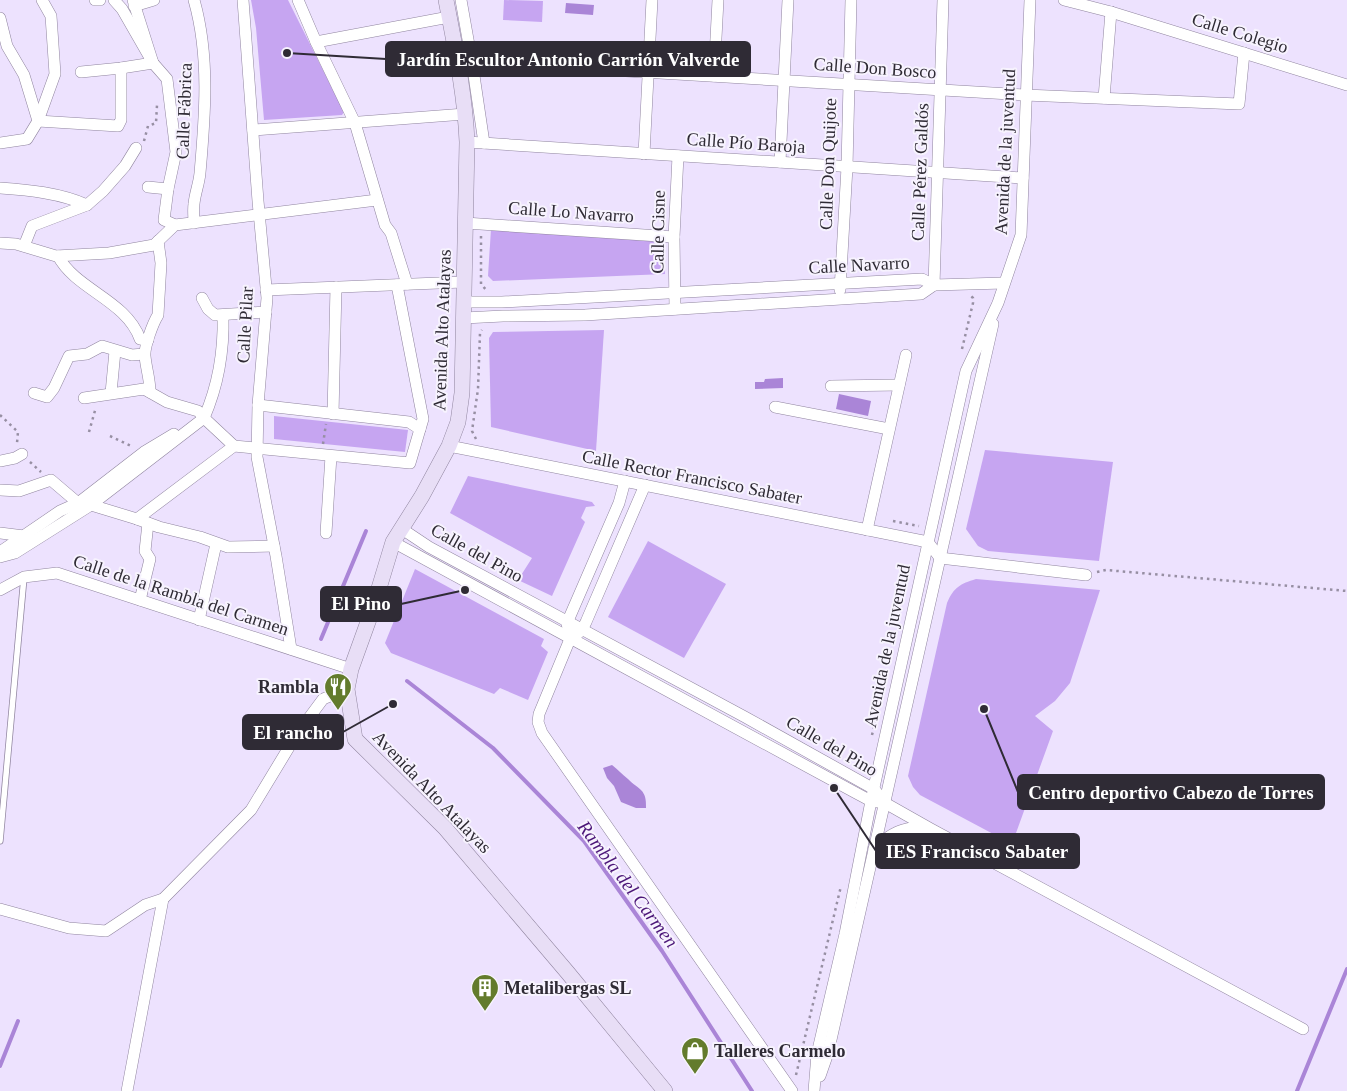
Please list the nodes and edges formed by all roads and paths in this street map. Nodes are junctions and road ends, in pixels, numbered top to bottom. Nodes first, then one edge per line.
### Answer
1 (42, 0) edge
2 (95, 0) edge
3 (100, 0) edge
4 (114, 0) edge
5 (154, 0) edge
6 (194, 0) edge
7 (243, 0) edge
8 (298, 0) edge
9 (446, 0) edge
10 (460, 0) edge
11 (652, 0) edge
12 (718, 0) edge
13 (788, 0) edge
14 (851, 0) edge
15 (943, 0) edge
16 (1030, 0) edge
17 (1064, 0) edge
18 (133, 3) edge
19 (1111, 12) junction
20 (449, 17) junction
21 (0, 18) edge
22 (316, 42) junction
23 (1244, 53) junction
24 (465, 61) junction
25 (153, 63) junction
26 (121, 68) junction
27 (81, 72) dead end
28 (648, 72) junction
29 (714, 76) junction
30 (784, 80) junction
31 (848, 84) junction
32 (1347, 85) edge
33 (940, 90) junction
34 (1025, 95) junction
35 (1104, 98) junction
36 (157, 104) dead end
37 (465, 114) junction
38 (38, 121) junction
39 (355, 123) junction
40 (253, 130) junction
41 (467, 142) junction
42 (0, 143) edge
43 (484, 143) junction
44 (136, 148) joint
45 (644, 154) junction
46 (678, 156) junction
47 (780, 162) junction
48 (847, 167) junction
49 (937, 172) junction
50 (1023, 178) junction
51 (148, 186) dead end
52 (0, 188) edge
53 (168, 189) junction
54 (378, 200) junction
55 (87, 205) junction
56 (259, 215) junction
57 (194, 223) junction
58 (465, 223) junction
59 (481, 224) junction
60 (176, 225) junction
61 (674, 237) junction
62 (158, 241) junction
63 (0, 243) edge
64 (24, 246) junction
65 (58, 256) junction
66 (463, 282) junction
67 (840, 284) junction
68 (960, 284) junction
69 (1004, 284) junction
70 (402, 285) junction
71 (934, 285) junction
72 (336, 288) junction
73 (266, 290) junction
74 (675, 292) junction
75 (202, 298) dead end
76 (840, 299) junction
77 (464, 302) junction
78 (502, 302) junction
79 (998, 303) junction
80 (675, 310) junction
81 (266, 312) junction
82 (223, 315) junction
83 (464, 318) junction
84 (486, 325) dead end
85 (148, 340) junction
86 (115, 351) junction
87 (961, 352) dead end
88 (144, 354) junction
89 (906, 355) dead end
90 (899, 385) junction
91 (831, 386) dead end
92 (150, 392) junction
93 (34, 393) dead end
94 (111, 393) junction
95 (98, 395) junction
96 (84, 398) dead end
97 (258, 405) junction
98 (775, 407) dead end
99 (330, 413) junction
100 (0, 415) edge
101 (204, 418) junction
102 (420, 429) junction
103 (889, 429) junction
104 (89, 432) dead end
105 (110, 436) dead end
106 (181, 436) junction
107 (951, 438) junction
108 (476, 440) dead end
109 (234, 446) junction
110 (449, 446) junction
111 (257, 449) junction
112 (144, 452) junction
113 (326, 455) junction
114 (19, 456) junction
115 (0, 462) edge
116 (50, 481) junction
117 (625, 481) junction
118 (645, 485) junction
119 (0, 490) edge
120 (78, 503) junction
121 (90, 505) junction
122 (870, 517) junction
123 (137, 519) junction
124 (148, 523) junction
125 (921, 526) dead end
126 (402, 529) junction
127 (867, 530) junction
128 (0, 533) edge
129 (326, 533) dead end
130 (24, 536) junction
131 (394, 542) junction
132 (928, 542) junction
133 (216, 544) junction
134 (274, 546) junction
135 (0, 552) edge
136 (0, 557) edge
137 (940, 558) junction
138 (1086, 575) joint
139 (24, 577) junction
140 (0, 590) edge
141 (1347, 591) edge
142 (140, 600) junction
143 (199, 620) junction
144 (567, 623) junction
145 (582, 630) junction
146 (909, 630) junction
147 (570, 639) junction
148 (291, 649) junction
149 (351, 669) junction
150 (347, 689) junction
151 (894, 699) junction
152 (874, 789) junction
153 (871, 801) junction
154 (885, 802) junction
155 (931, 828) junction
156 (0, 841) edge
157 (874, 849) junction
158 (163, 899) junction
159 (0, 910) edge
160 (845, 934) junction
161 (1302, 1029) dead end
162 (127, 1091) edge
163 (665, 1091) edge
164 (792, 1091) edge
165 (814, 1091) edge

1 - 38 street
2 - 3 street
4 - 25 street
5 - 18 street
6 - 57 street, Calle Fábrica
7 - 40 street, Calle Pilar
8 - 22 street
9 - 20 main road, Avenida Alto Atalayas
10 - 24 street
11 - 28 street
12 - 29 street
13 - 30 street
14 - 31 street, Calle Don Quijote
15 - 33 street, Calle Pérez Galdós
16 - 34 street, Avenida de la juventud
17 - 19 street, Calle Colegio
18 - 25 street
19 - 23 street, Calle Colegio
19 - 35 street
20 - 22 street
20 - 24 main road, Avenida Alto Atalayas
21 - 38 street
22 - 39 street
23 - 32 street, Calle Colegio
23 - 35 street, Calle Don Bosco
24 - 28 street, Calle Don Bosco
24 - 37 main road, Avenida Alto Atalayas
24 - 43 street
25 - 26 street
25 - 53 street
26 - 27 street
26 - 38 street
28 - 29 street, Calle Don Bosco
28 - 45 street
29 - 30 street, Calle Don Bosco
30 - 31 street, Calle Don Bosco
30 - 47 street
31 - 33 street, Calle Don Bosco
31 - 48 street, Calle Don Quijote
33 - 34 street, Calle Don Bosco
33 - 49 street, Calle Pérez Galdós
34 - 35 street, Calle Don Bosco
34 - 50 street, Avenida de la juventud
36 - 44 path
37 - 39 street
37 - 41 main road, Avenida Alto Atalayas
38 - 42 street
39 - 40 street
39 - 54 street
40 - 56 street, Calle Pilar
41 - 43 street, Calle Pío Baroja
41 - 58 main road, Avenida Alto Atalayas
43 - 45 street, Calle Pío Baroja
44 - 55 street
45 - 46 street, Calle Pío Baroja
46 - 47 street, Calle Pío Baroja
46 - 61 street, Calle Cisne
47 - 48 street, Calle Pío Baroja
48 - 49 street, Calle Pío Baroja
48 - 67 street, Calle Don Quijote
49 - 50 street, Calle Pío Baroja
49 - 71 street, Calle Pérez Galdós
50 - 69 street, Avenida de la juventud
51 - 53 street
52 - 55 street
53 - 60 street
54 - 56 street
54 - 70 street
55 - 64 street
56 - 57 street
56 - 73 street, Calle Pilar
57 - 60 street
58 - 59 street, Calle Lo Navarro
58 - 66 main road, Avenida Alto Atalayas
59 - 61 street, Calle Lo Navarro
59 - 78 path
60 - 62 street
61 - 74 street, Calle Cisne
62 - 65 street
62 - 85 street
63 - 64 street
64 - 65 street
65 - 85 street
66 - 70 street
66 - 77 main road, Avenida Alto Atalayas
67 - 71 street, Calle Navarro
67 - 74 street, Calle Navarro
67 - 76 street, Calle Don Quijote
68 - 69 street
68 - 71 street
68 - 87 path
69 - 79 street, Avenida de la juventud
70 - 72 street
70 - 102 street
71 - 76 street, Calle Navarro
72 - 73 street
72 - 99 street
73 - 81 street, Calle Pilar
74 - 78 street, Calle Navarro
74 - 80 street, Calle Cisne
75 - 82 street
76 - 80 street, Calle Navarro
77 - 78 street, Calle Navarro
77 - 83 main road, Avenida Alto Atalayas
79 - 107 street, Avenida de la juventud
79 - 137 street, Avenida de la juventud
80 - 83 street, Calle Navarro
81 - 82 street
81 - 97 street, Calle Pilar
82 - 101 street
83 - 110 main road, Avenida Alto Atalayas
84 - 108 path
85 - 88 street
86 - 88 street
86 - 93 street
86 - 94 street
88 - 92 street
89 - 90 street
90 - 91 street
90 - 103 street
92 - 94 street
92 - 101 street
94 - 95 street
95 - 96 street
95 - 104 path
97 - 99 street
97 - 111 street, Calle Pilar
98 - 103 street
99 - 102 street
99 - 113 path
100 - 114 path
101 - 106 street
101 - 109 street
102 - 113 street
103 - 122 street
105 - 112 path
106 - 112 street
106 - 121 street
107 - 132 street, Avenida de la juventud
107 - 137 street
109 - 111 street
109 - 123 street
110 - 117 street, Calle Rector Francisco Sabater
110 - 126 main road, Avenida Alto Atalayas
111 - 113 street
111 - 134 street, Calle Pilar
112 - 120 street
113 - 129 street
114 - 115 street
114 - 116 path
116 - 119 street
116 - 120 street
117 - 118 street, Calle Rector Francisco Sabater
117 - 144 street
118 - 127 street, Calle Rector Francisco Sabater
118 - 145 street
120 - 130 street
121 - 123 street
121 - 136 street
122 - 125 path
122 - 127 street
123 - 124 street
124 - 133 street
124 - 142 street
126 - 131 main road, Avenida Alto Atalayas
126 - 144 street, Calle del Pino
127 - 132 street, Calle Rector Francisco Sabater
128 - 130 street
130 - 135 street
131 - 147 street, Calle del Pino
131 - 149 main road, Avenida Alto Atalayas
132 - 137 street
132 - 146 street, Avenida de la juventud
133 - 134 street
133 - 143 street
134 - 148 street, Calle Pilar
137 - 138 street
137 - 146 street
137 - 154 street, Avenida de la juventud
138 - 141 path
139 - 140 street, Calle de la Rambla del Carmen
139 - 142 street, Calle de la Rambla del Carmen
139 - 156 lane
142 - 143 street, Calle de la Rambla del Carmen
143 - 148 street, Calle de la Rambla del Carmen
144 - 145 street, Calle del Pino
144 - 147 street
145 - 147 street
145 - 152 street, Calle del Pino
146 - 151 street, Avenida de la juventud
147 - 153 street, Calle del Pino
147 - 164 street
148 - 149 street, Calle de la Rambla del Carmen
149 - 150 main road, Avenida Alto Atalayas
150 - 158 street
150 - 163 main road, Avenida Alto Atalayas
151 - 152 street, Avenida de la juventud
151 - 154 street
152 - 153 street, Avenida de la juventud
152 - 154 street, Calle del Pino
153 - 154 street, Calle del Pino
153 - 160 street, Avenida de la juventud
154 - 155 street
154 - 157 street, Avenida de la juventud
154 - 160 street
155 - 157 street
155 - 161 street
157 - 165 street, Avenida de la juventud
158 - 159 street
158 - 162 street
160 - 165 street, Avenida de la juventud

